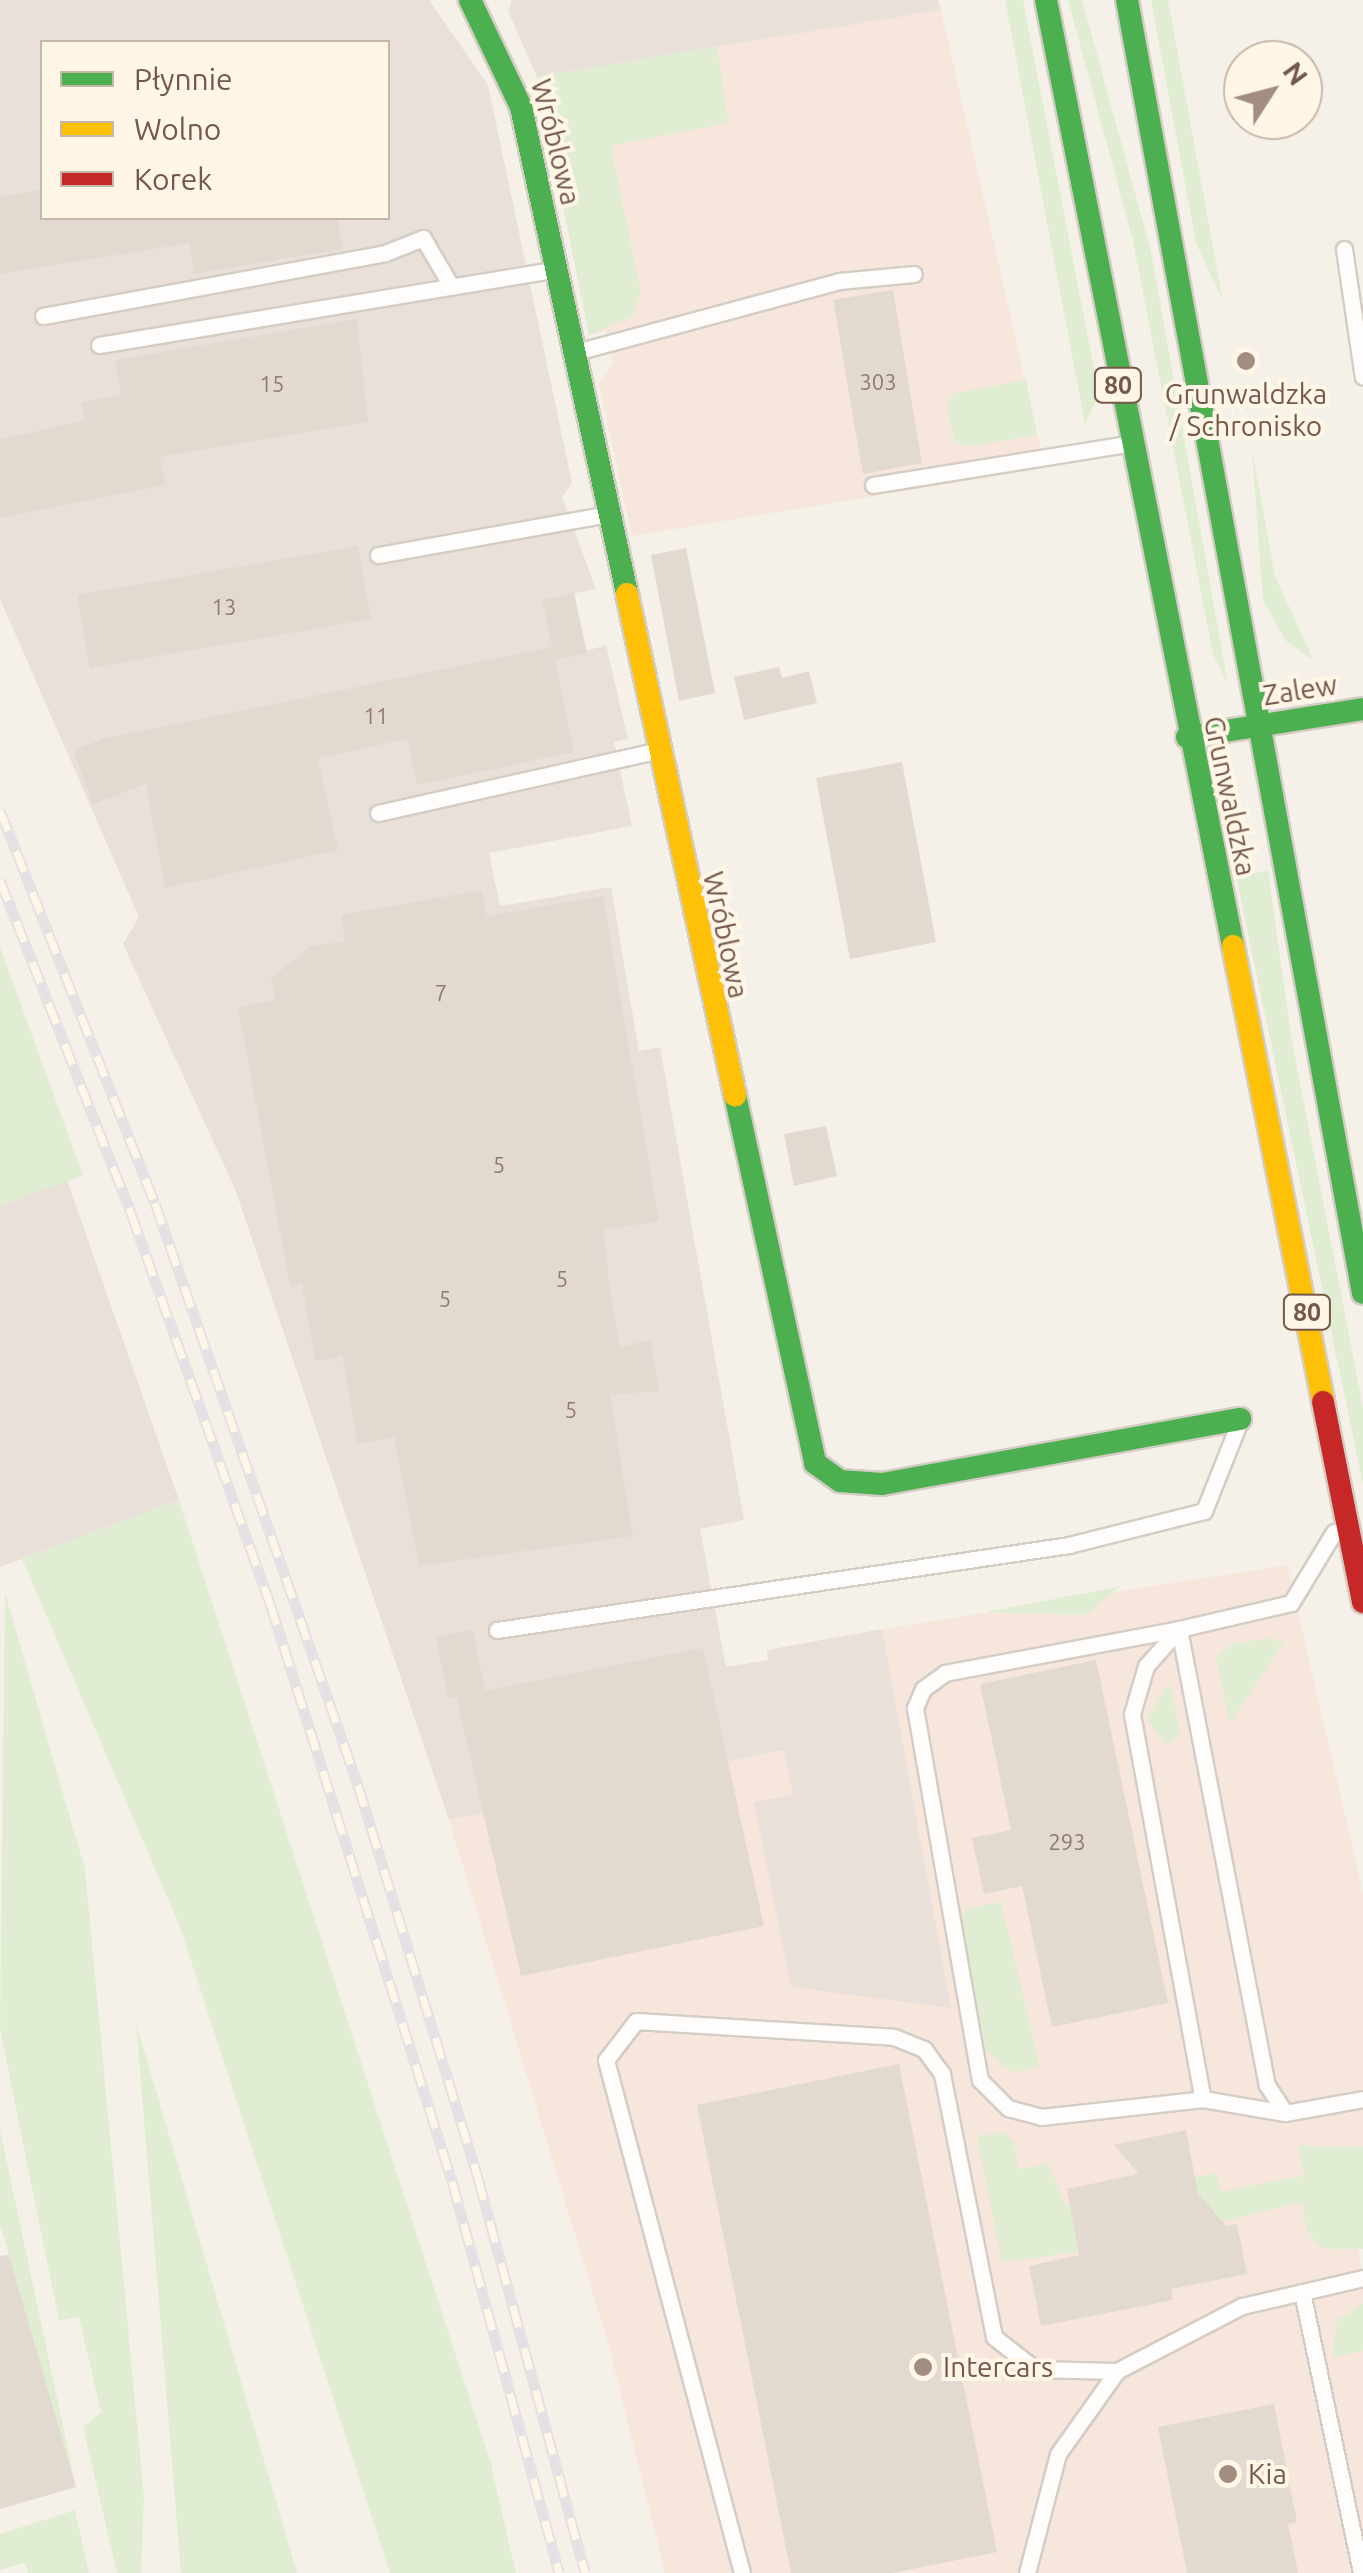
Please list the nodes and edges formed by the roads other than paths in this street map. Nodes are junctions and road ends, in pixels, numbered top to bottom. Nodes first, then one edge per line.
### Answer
1 (470, 0) edge
2 (1046, 0) edge
3 (1128, 0) edge
4 (1344, 248) dead end
5 (556, 269) junction
6 (914, 274) dead end
7 (450, 284) junction
8 (43, 316) dead end
9 (99, 345) dead end
10 (572, 352) junction
11 (1363, 377) edge
12 (1129, 443) junction
13 (873, 484) dead end
14 (607, 515) junction
15 (378, 556) dead end
16 (1363, 709) edge
17 (1264, 726) junction
18 (1186, 737) junction
19 (656, 752) junction
20 (378, 813) dead end
21 (1363, 1293) edge
22 (1240, 1419) joint
23 (1342, 1494) junction
24 (1363, 1602) edge
25 (1179, 1629) junction
26 (497, 1630) dead end
27 (1203, 2099) junction
28 (1363, 2099) edge
29 (1285, 2112) junction
30 (1363, 2278) edge
31 (1302, 2292) junction
32 (1118, 2371) junction
33 (742, 2573) edge
34 (1027, 2573) edge
35 (1360, 2573) edge

1 - 5 main road, Wróblowa
2 - 12 main road, Grunwaldzka / 80
3 - 17 main road, Grunwaldzka / 80
4 - 11 lane
5 - 7 lane
5 - 10 main road, Wróblowa
6 - 10 lane
7 - 8 lane
7 - 9 lane
10 - 14 main road, Wróblowa
12 - 13 lane
12 - 18 main road, Grunwaldzka / 80
14 - 15 lane
14 - 19 main road, Wróblowa
16 - 17 main road, Zalew
17 - 18 main road, Zalew
17 - 21 main road, Grunwaldzka / 80
18 - 23 main road, Grunwaldzka / 80
19 - 20 lane
19 - 22 main road, Wróblowa
22 - 26 lane
23 - 24 main road, Grunwaldzka / 80
23 - 25 lane
25 - 27 lane
25 - 27 lane
25 - 29 lane
27 - 29 lane
28 - 29 lane
30 - 31 lane
31 - 32 lane
31 - 35 lane
32 - 33 lane
32 - 34 lane

